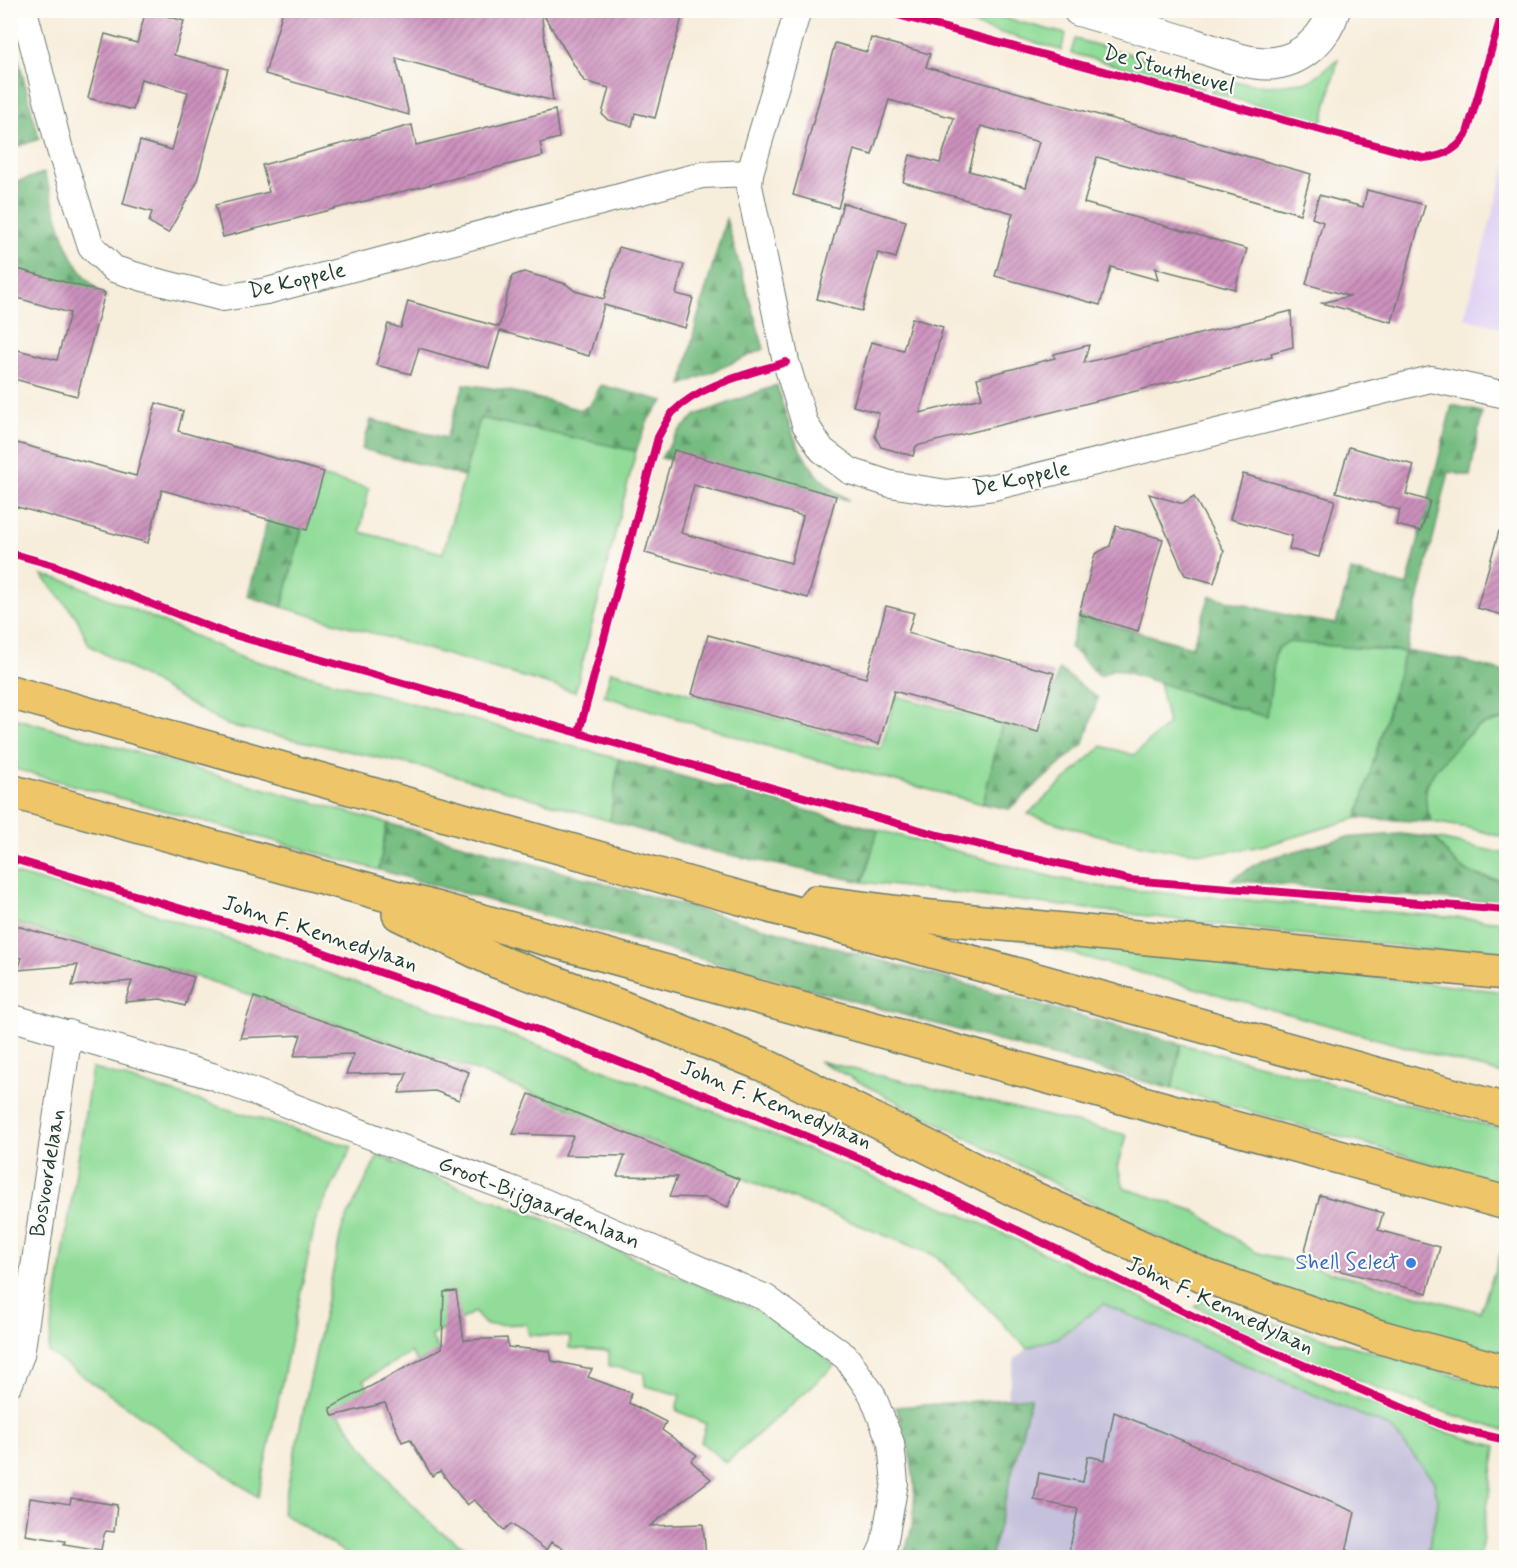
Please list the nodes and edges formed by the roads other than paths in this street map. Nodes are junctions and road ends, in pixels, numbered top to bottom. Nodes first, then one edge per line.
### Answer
1 (24, 10) edge
2 (798, 10) edge
3 (1079, 10) edge
4 (1334, 10) edge
5 (750, 173) junction
6 (1506, 394) edge
7 (10, 692) edge
8 (10, 790) edge
9 (328, 879) junction
10 (690, 884) junction
11 (1506, 973) edge
12 (10, 1017) edge
13 (69, 1033) junction
14 (1506, 1110) edge
15 (1506, 1203) edge
16 (1506, 1372) edge
17 (10, 1383) edge
18 (878, 1557) edge

1 - 5 street, De Koppele
2 - 5 street, De Koppele
3 - 4 street, De Stoutheuvel
5 - 6 street, De Koppele
7 - 10 main road
8 - 9 main road
9 - 15 main road
9 - 16 main road
10 - 11 main road
10 - 14 main road
12 - 13 street, Groot-Bijgaardenlaan
13 - 17 street, Bosvoordelaan
13 - 18 street, Groot-Bijgaardenlaan

